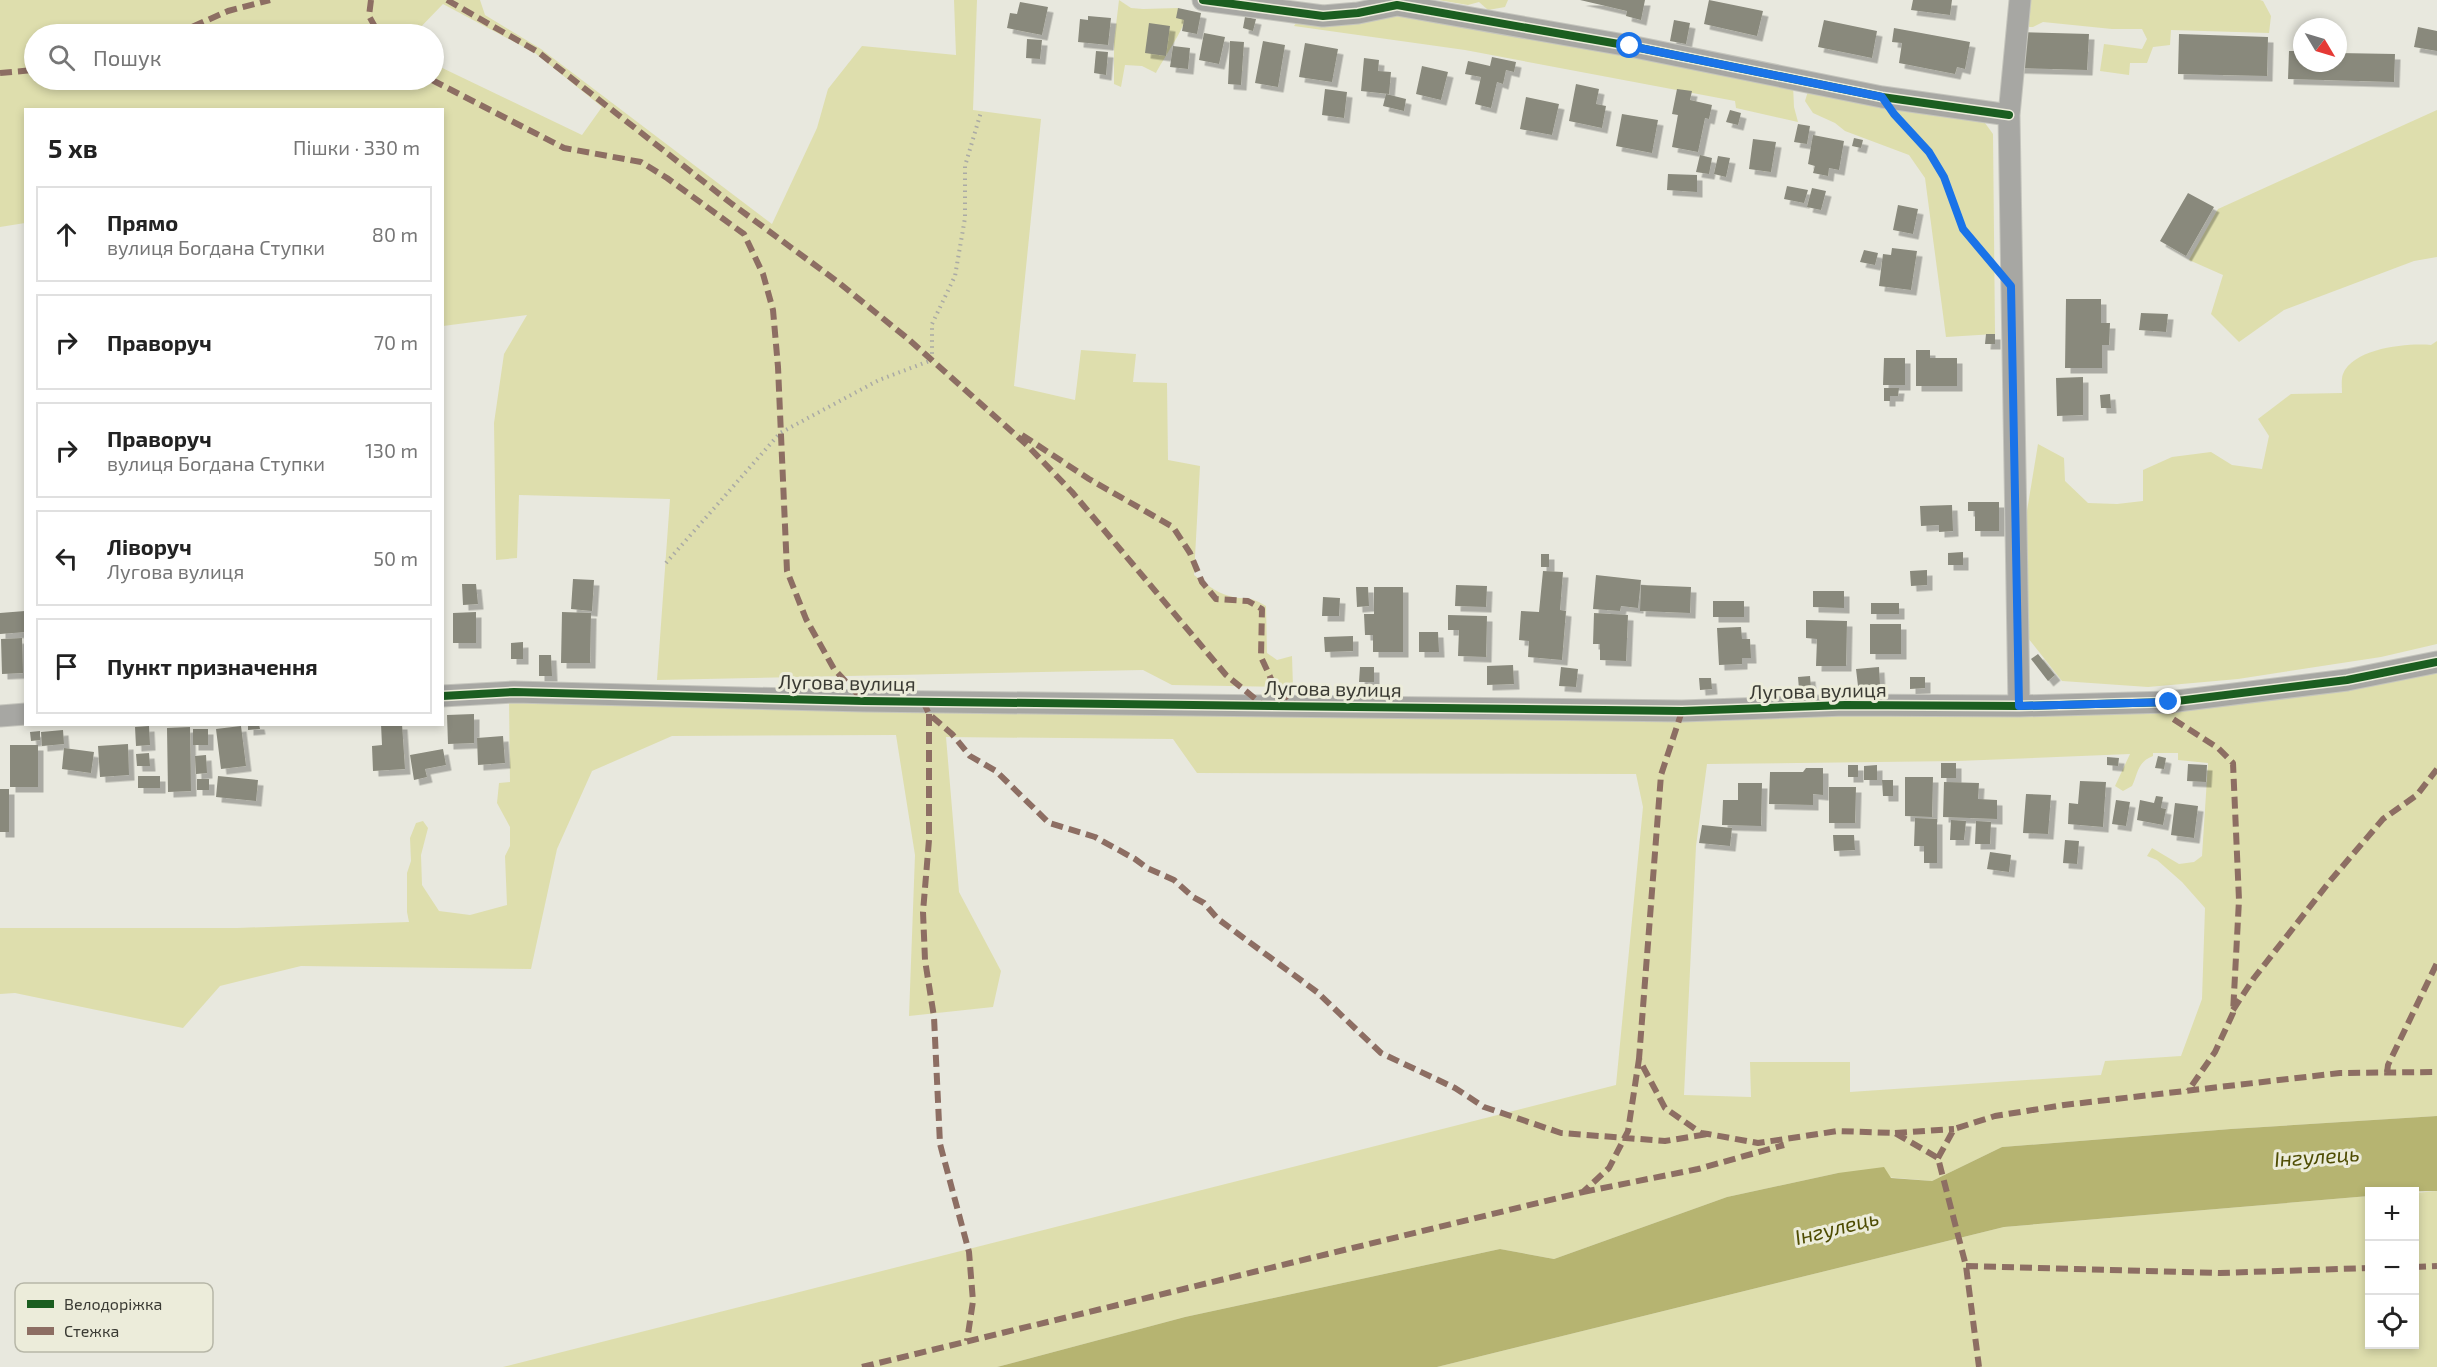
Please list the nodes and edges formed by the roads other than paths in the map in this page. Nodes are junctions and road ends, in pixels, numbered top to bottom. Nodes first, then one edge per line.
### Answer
1 (1203, 0) edge
2 (2020, 0) edge
3 (2009, 116) junction
4 (2437, 662) edge
5 (444, 696) edge
6 (2019, 706) junction
7 (24, 714) edge
8 (0, 716) edge

1 - 3 street
2 - 3 street
3 - 6 street
4 - 6 street, Лугова вулиця
5 - 6 street, Лугова вулиця
7 - 8 street

